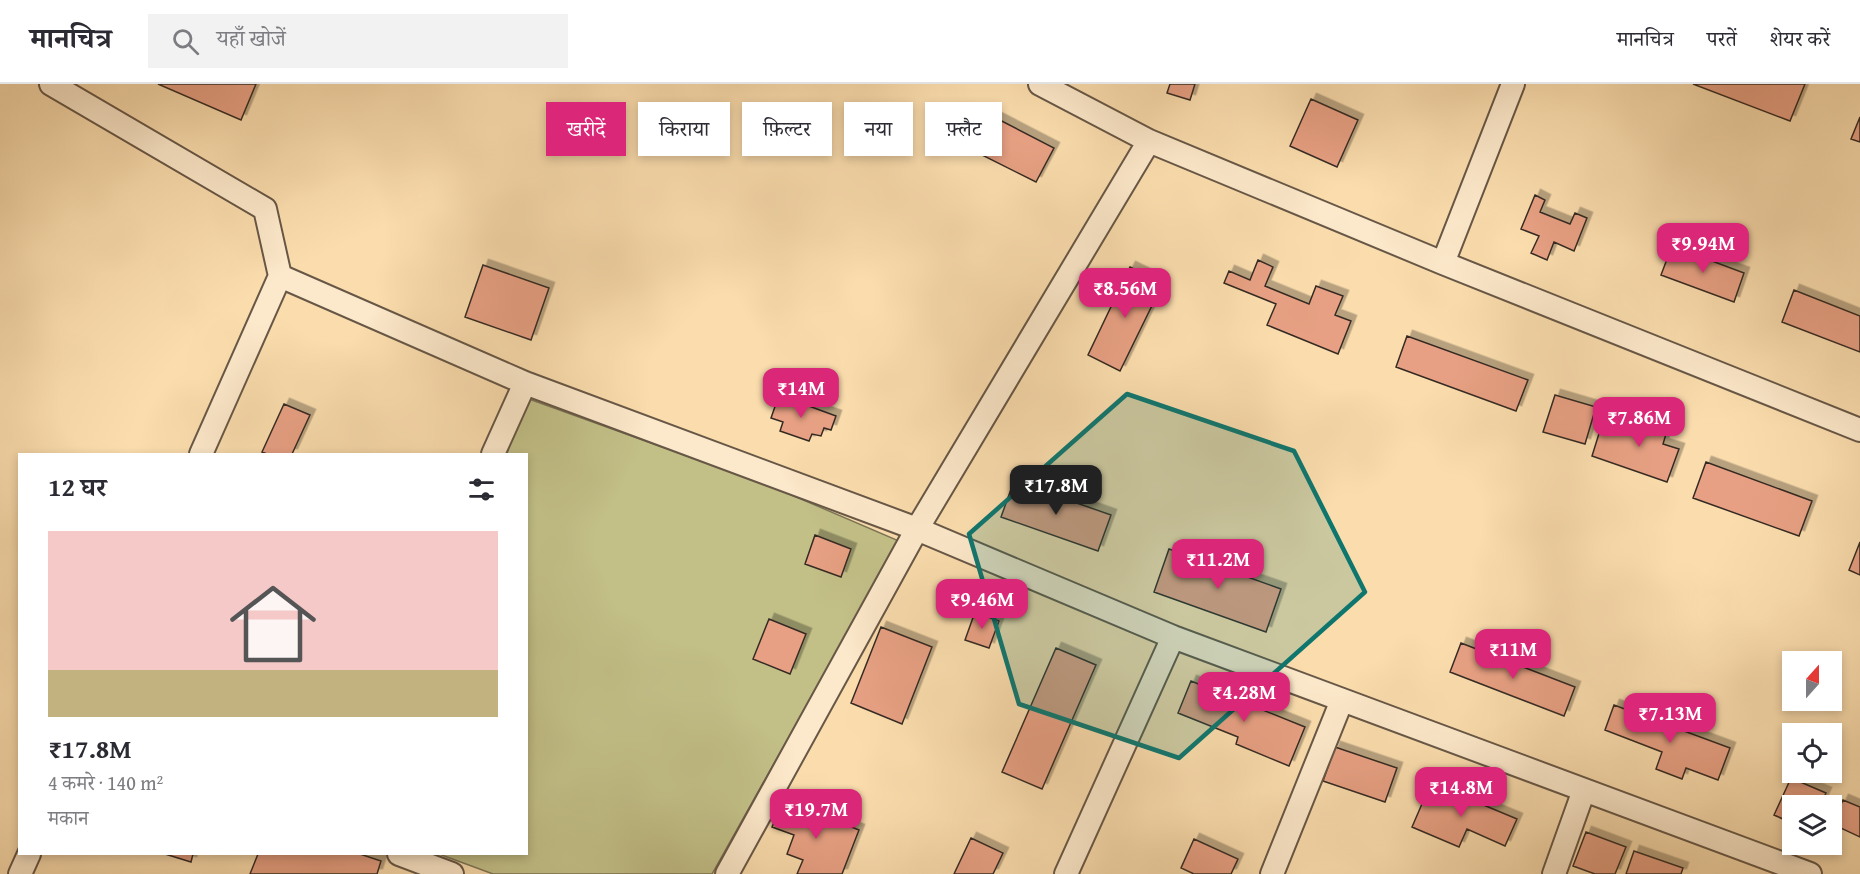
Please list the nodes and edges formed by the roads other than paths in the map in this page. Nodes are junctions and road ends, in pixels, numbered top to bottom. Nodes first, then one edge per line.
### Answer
1 (51, 84) edge
2 (1040, 84) edge
3 (1513, 84) edge
4 (1149, 141) junction
5 (1443, 263) junction
6 (280, 276) junction
7 (525, 383) junction
8 (1860, 430) edge
9 (201, 453) edge
10 (493, 453) edge
11 (916, 529) junction
12 (1173, 637) junction
13 (1342, 700) junction
14 (1584, 790) junction
15 (29, 855) edge
16 (402, 855) edge
17 (20, 874) edge
18 (452, 874) edge
19 (727, 874) edge
20 (1066, 874) edge
21 (1272, 874) edge
22 (1554, 874) edge
23 (1810, 874) edge

1 - 6 street
2 - 4 street
3 - 5 street
4 - 5 street
4 - 11 street
5 - 8 street
6 - 7 street
6 - 9 street
7 - 10 street
7 - 11 street
11 - 12 street
11 - 19 street
12 - 13 street
12 - 20 street
13 - 14 street
13 - 21 street
14 - 22 street
14 - 23 street
15 - 17 street
16 - 18 street

